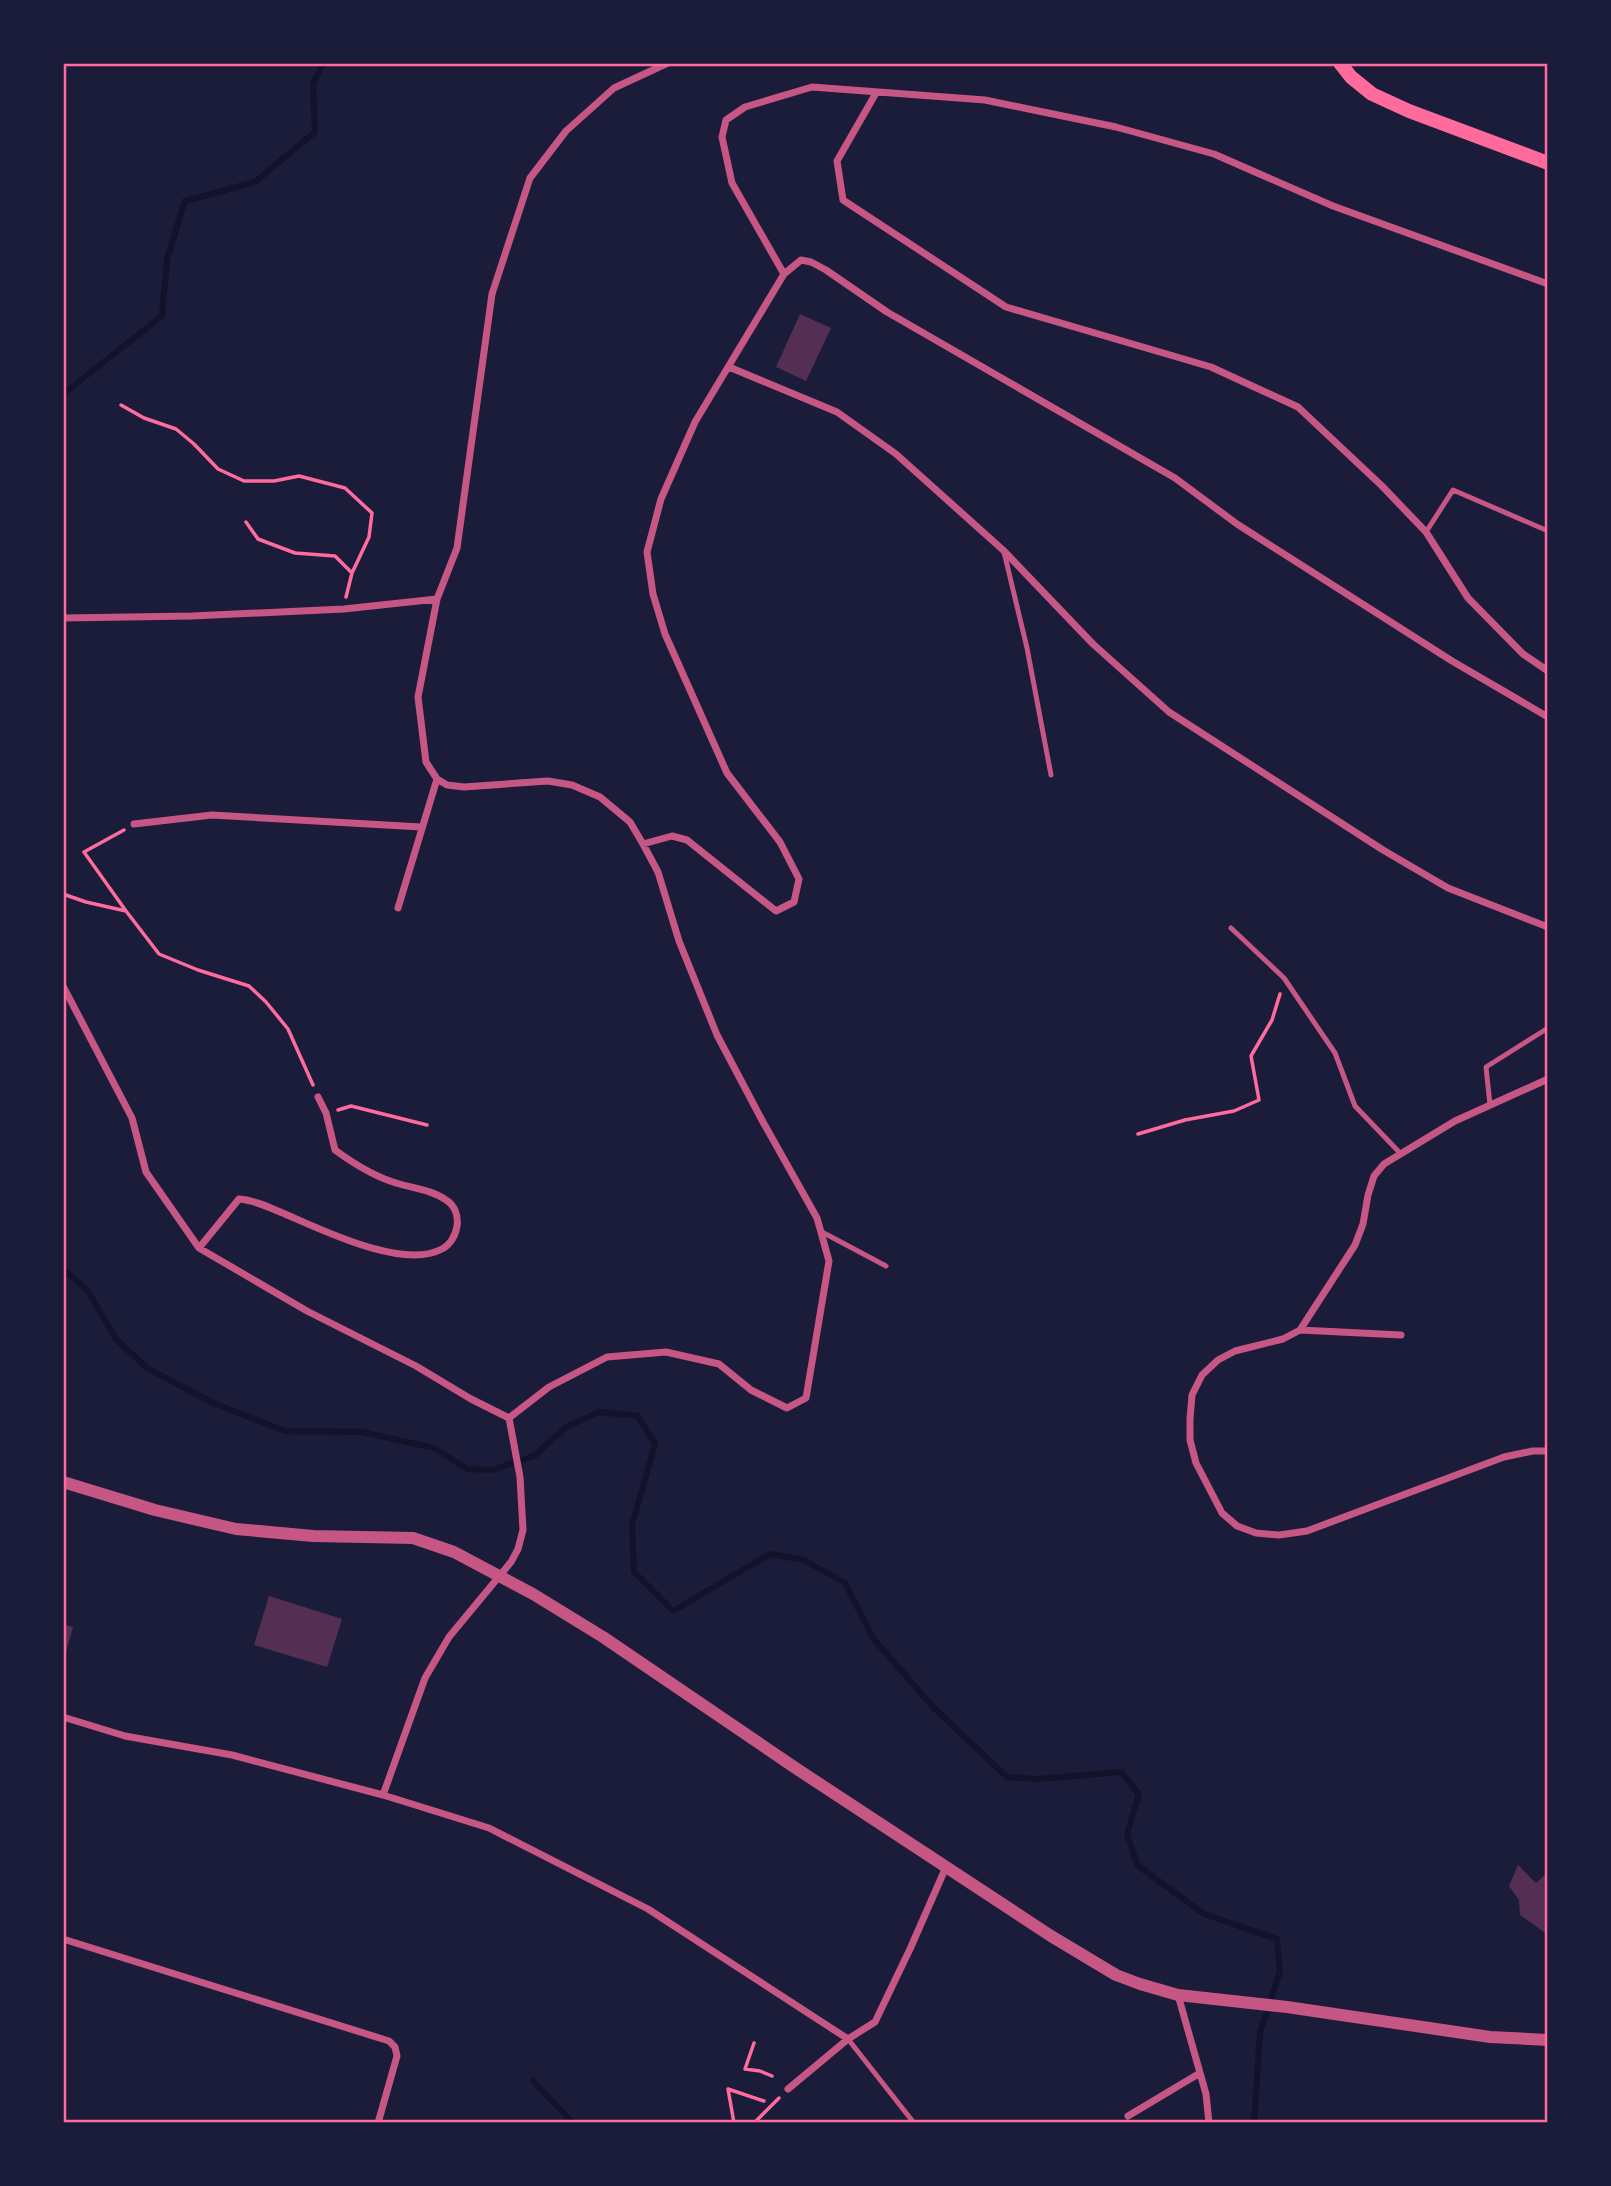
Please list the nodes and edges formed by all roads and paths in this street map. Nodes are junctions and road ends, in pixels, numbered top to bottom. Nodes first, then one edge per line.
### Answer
1 (668, 63) edge
2 (1340, 63) edge
3 (876, 93) junction
4 (1548, 163) edge
5 (784, 274) junction
6 (1548, 284) edge
7 (729, 366) junction
8 (121, 405) dead end
9 (246, 522) dead end
10 (1548, 531) edge
11 (1426, 532) junction
12 (1003, 550) junction
13 (352, 573) junction
14 (437, 599) junction
15 (344, 610) junction
16 (63, 618) edge
17 (1548, 671) edge
18 (1548, 717) edge
19 (1051, 775) dead end
20 (437, 779) junction
21 (134, 824) joint
22 (421, 827) junction
23 (643, 844) junction
24 (63, 894) edge
25 (398, 908) dead end
26 (126, 911) junction
27 (1548, 927) edge
28 (1231, 928) dead end
29 (1284, 978) junction
30 (63, 986) edge
31 (1548, 1028) edge
32 (1548, 1079) edge
33 (318, 1097) joint
34 (1490, 1105) junction
35 (326, 1113) junction
36 (427, 1125) dead end
37 (1138, 1134) dead end
38 (1400, 1153) junction
39 (822, 1232) junction
40 (199, 1248) junction
41 (886, 1266) dead end
42 (1300, 1330) junction
43 (1401, 1335) dead end
44 (509, 1418) junction
45 (1548, 1451) edge
46 (63, 1482) edge
47 (499, 1576) junction
48 (63, 1717) edge
49 (383, 1795) junction
50 (946, 1867) junction
51 (63, 1939) edge
52 (1178, 1995) junction
53 (848, 2039) junction
54 (1548, 2040) edge
55 (754, 2043) dead end
56 (1200, 2073) junction
57 (772, 2076) dead end
58 (788, 2089) joint
59 (764, 2101) dead end
60 (1128, 2116) dead end
61 (378, 2123) edge
62 (734, 2123) edge
63 (754, 2123) edge
64 (914, 2123) edge
65 (1209, 2123) edge

1 - 14 street
2 - 4 main road
3 - 5 street
3 - 6 street
3 - 11 street
5 - 7 street
5 - 18 street
7 - 12 street
7 - 23 street
8 - 13 path
9 - 13 path
10 - 11 lane
11 - 17 street
12 - 19 lane
12 - 27 street
13 - 15 path
14 - 15 street
14 - 20 street
15 - 16 street
20 - 22 street
20 - 23 street
21 - 22 street
21 - 26 path
22 - 25 street
23 - 39 street
24 - 26 path
26 - 33 path
28 - 29 lane
29 - 37 path
29 - 38 lane
30 - 40 street
31 - 34 lane
32 - 34 street
33 - 35 street
34 - 38 street
35 - 36 path
35 - 40 street
38 - 42 street
39 - 41 lane
39 - 44 street
40 - 44 street
42 - 43 street
42 - 45 street
44 - 47 street
46 - 47 street
47 - 49 street
47 - 50 street
48 - 49 street
49 - 53 street
50 - 52 street
50 - 53 street
51 - 61 street
52 - 54 street
52 - 56 street
53 - 58 street
53 - 64 lane
55 - 57 path
56 - 60 street
56 - 65 street
58 - 63 path
59 - 62 path

